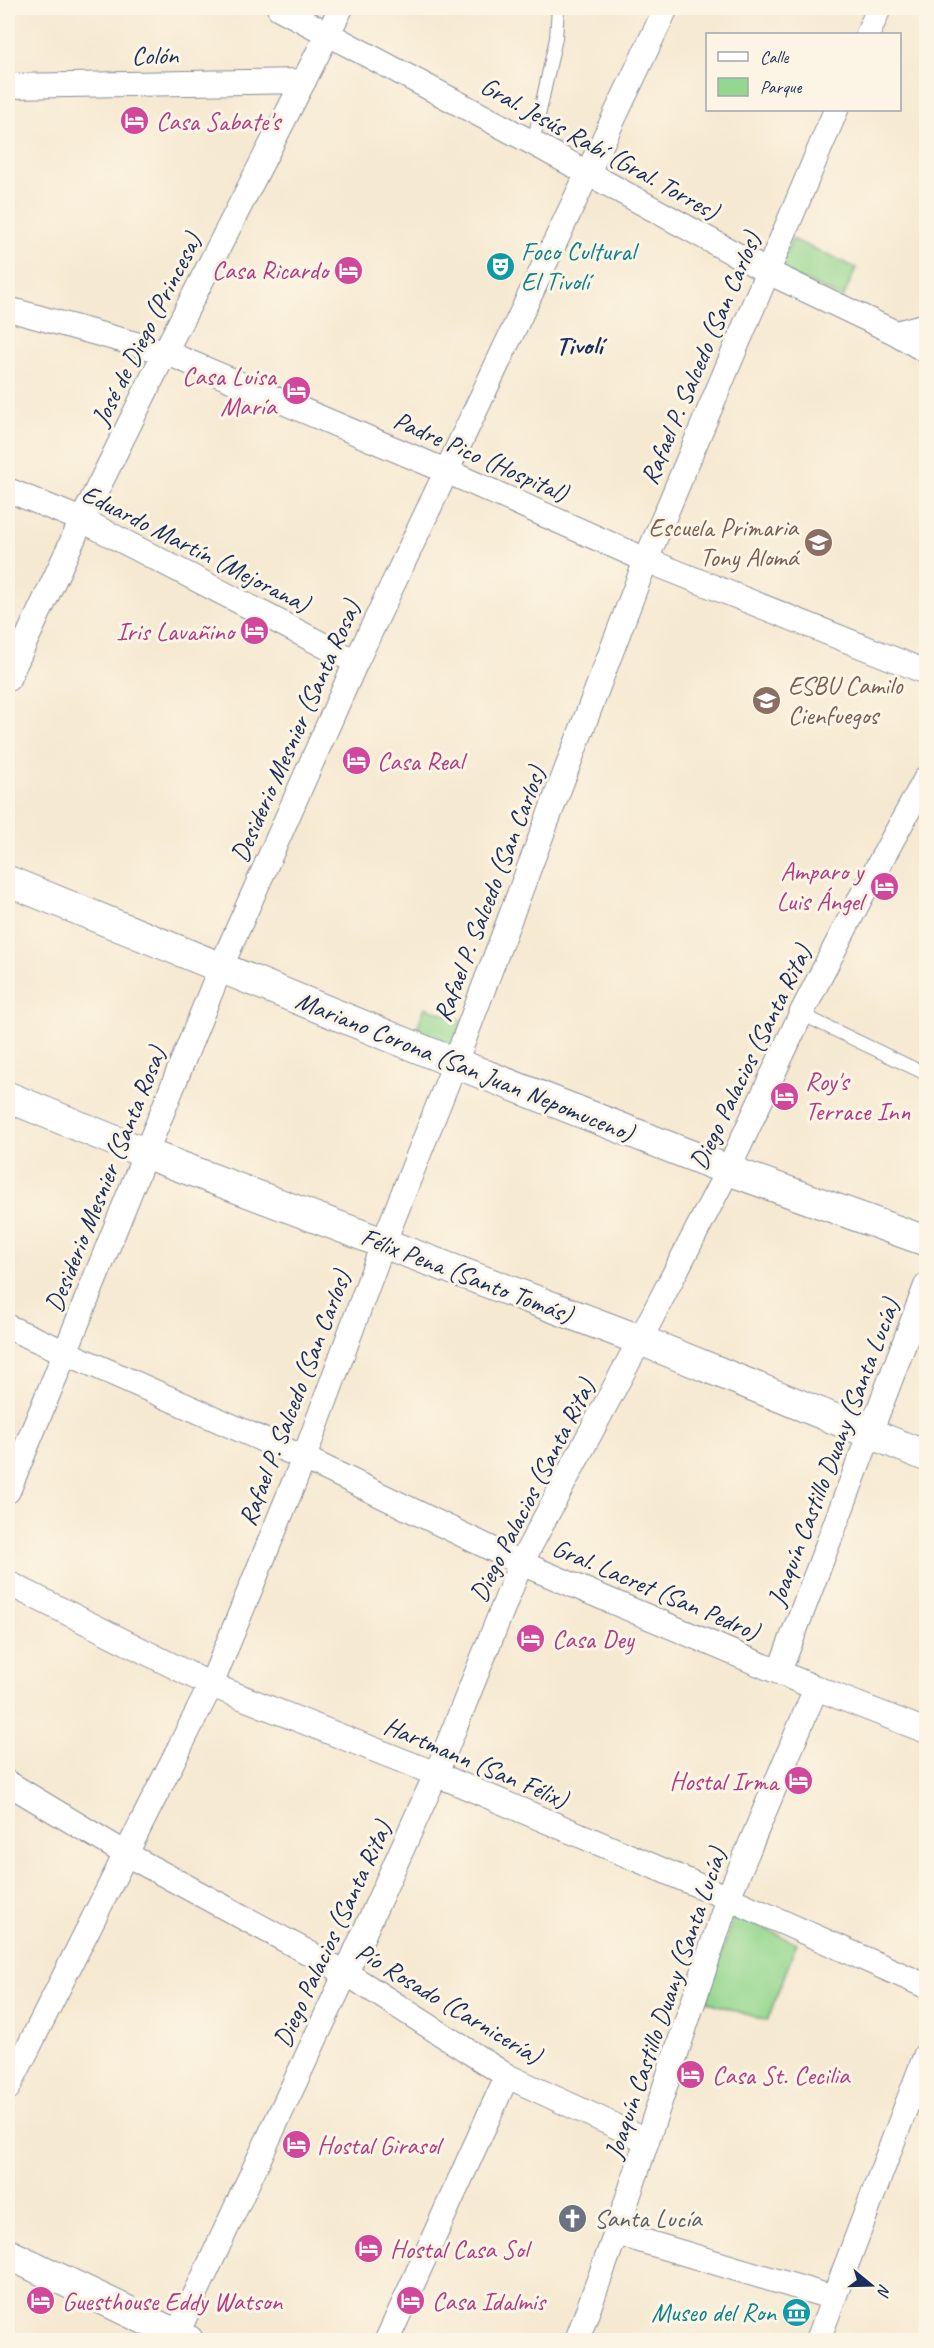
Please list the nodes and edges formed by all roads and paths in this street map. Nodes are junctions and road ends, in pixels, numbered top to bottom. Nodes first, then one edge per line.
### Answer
1 (279, 8) edge
2 (341, 8) edge
3 (558, 8) edge
4 (666, 8) edge
5 (879, 8) edge
6 (868, 33) edge
7 (328, 34) junction
8 (304, 81) junction
9 (8, 86) edge
10 (836, 111) edge
11 (533, 142) junction
12 (588, 174) junction
13 (768, 272) junction
14 (8, 309) edge
15 (927, 325) edge
16 (896, 333) junction
17 (927, 351) edge
18 (165, 352) junction
19 (446, 471) junction
20 (8, 490) edge
21 (82, 520) junction
22 (646, 560) junction
23 (356, 662) junction
24 (927, 672) edge
25 (8, 679) edge
26 (927, 778) edge
27 (8, 881) edge
28 (220, 969) junction
29 (801, 1014) junction
30 (455, 1063) junction
31 (927, 1074) edge
32 (8, 1097) edge
33 (147, 1154) junction
34 (728, 1170) junction
35 (927, 1241) edge
36 (383, 1244) junction
37 (927, 1286) edge
38 (8, 1327) edge
39 (640, 1340) junction
40 (66, 1353) junction
41 (872, 1434) junction
42 (927, 1456) edge
43 (304, 1458) junction
44 (8, 1491) edge
45 (521, 1563) junction
46 (8, 1583) edge
47 (779, 1672) junction
48 (211, 1685) junction
49 (816, 1688) junction
50 (927, 1731) edge
51 (436, 1774) junction
52 (8, 1784) edge
53 (126, 1854) junction
54 (728, 1898) junction
55 (346, 1973) junction
56 (927, 1986) edge
57 (927, 2054) edge
58 (507, 2076) junction
59 (8, 2088) edge
60 (646, 2140) junction
61 (616, 2233) junction
62 (8, 2254) edge
63 (834, 2298) junction
64 (179, 2338) edge
65 (387, 2340) edge
66 (577, 2340) edge
67 (818, 2340) edge

1 - 7 street, Gral. Jesús Rabí (Gral. Torres)
2 - 7 street, José de Diego (Princesa)
3 - 11 lane
4 - 12 street, Desiderio Mesnier (Santa Rosa)
5 - 6 street
7 - 8 street, José de Diego (Princesa)
7 - 11 street, Gral. Jesús Rabí (Gral. Torres)
8 - 9 street, Colón
8 - 18 street, José de Diego (Princesa)
10 - 13 street, Rafael P. Salcedo (San Carlos)
11 - 12 street, Gral. Jesús Rabí (Gral. Torres)
12 - 13 street, Gral. Jesús Rabí (Gral. Torres)
12 - 19 street, Desiderio Mesnier (Santa Rosa)
13 - 16 street, Gral. Jesús Rabí (Gral. Torres)
13 - 22 street, Rafael P. Salcedo (San Carlos)
14 - 18 street, Padre Pico (Hospital)
15 - 16 street
16 - 17 street, Gral. Jesús Rabí (Gral. Torres)
18 - 19 street, Padre Pico (Hospital)
18 - 21 street, José de Diego (Princesa)
19 - 22 street, Padre Pico (Hospital)
19 - 23 street, Desiderio Mesnier (Santa Rosa)
20 - 21 street, Eduardo Martín (Mejorana)
21 - 23 street, Eduardo Martín (Mejorana)
21 - 25 street, José de Diego (Princesa)
22 - 24 street, Padre Pico (Hospital)
22 - 30 street, Rafael P. Salcedo (San Carlos)
23 - 28 street, Desiderio Mesnier (Santa Rosa)
26 - 29 street, Diego Palacios (Santa Rita)
27 - 28 street, Mariano Corona (San Juan Nepomuceno)
28 - 30 street, Mariano Corona (San Juan Nepomuceno)
28 - 33 street, Desiderio Mesnier (Santa Rosa)
29 - 31 lane
29 - 34 street, Diego Palacios (Santa Rita)
30 - 34 street, Mariano Corona (San Juan Nepomuceno)
30 - 36 street, Rafael P. Salcedo (San Carlos)
32 - 33 street, Félix Pena (Santo Tomás)
33 - 36 street, Félix Pena (Santo Tomás)
33 - 40 street, Desiderio Mesnier (Santa Rosa)
34 - 35 street, Mariano Corona (San Juan Nepomuceno)
34 - 39 street, Diego Palacios (Santa Rita)
36 - 39 street, Félix Pena (Santo Tomás)
36 - 43 street, Rafael P. Salcedo (San Carlos)
37 - 41 street, Joaquín Castillo Duany (Santa Lucía)
38 - 40 street, Gral. Lacret (San Pedro)
39 - 41 street, Félix Pena (Santo Tomás)
39 - 45 street, Diego Palacios (Santa Rita)
40 - 43 street, Gral. Lacret (San Pedro)
40 - 44 street, Desiderio Mesnier (Santa Rosa)
41 - 42 street, Félix Pena (Santo Tomás)
41 - 47 street, Joaquín Castillo Duany (Santa Lucía)
43 - 45 street, Gral. Lacret (San Pedro)
43 - 48 street, Rafael P. Salcedo (San Carlos)
45 - 47 street, Gral. Lacret (San Pedro)
45 - 51 street, Diego Palacios (Santa Rita)
46 - 48 street, Hartmann (San Félix)
47 - 49 street, Gral. Lacret (San Pedro)
48 - 51 street, Hartmann (San Félix)
48 - 53 street, Rafael P. Salcedo (San Carlos)
49 - 50 street, Gral. Lacret (San Pedro)
49 - 54 street, Joaquín Castillo Duany (Santa Lucía)
51 - 54 street, Hartmann (San Félix)
51 - 55 street, Diego Palacios (Santa Rita)
52 - 53 street, Pío Rosado (Carnicería)
53 - 55 street, Pío Rosado (Carnicería)
53 - 59 street, Rafael P. Salcedo (San Carlos)
54 - 56 street, Hartmann (San Félix)
54 - 60 street, Joaquín Castillo Duany (Santa Lucía)
55 - 58 street, Pío Rosado (Carnicería)
55 - 64 street, Diego Palacios (Santa Rita)
57 - 63 street
58 - 60 street, Pío Rosado (Carnicería)
58 - 65 street
60 - 61 street, Joaquín Castillo Duany (Santa Lucía)
61 - 63 street
61 - 66 street, Joaquín Castillo Duany (Santa Lucía)
62 - 64 street
63 - 67 street

